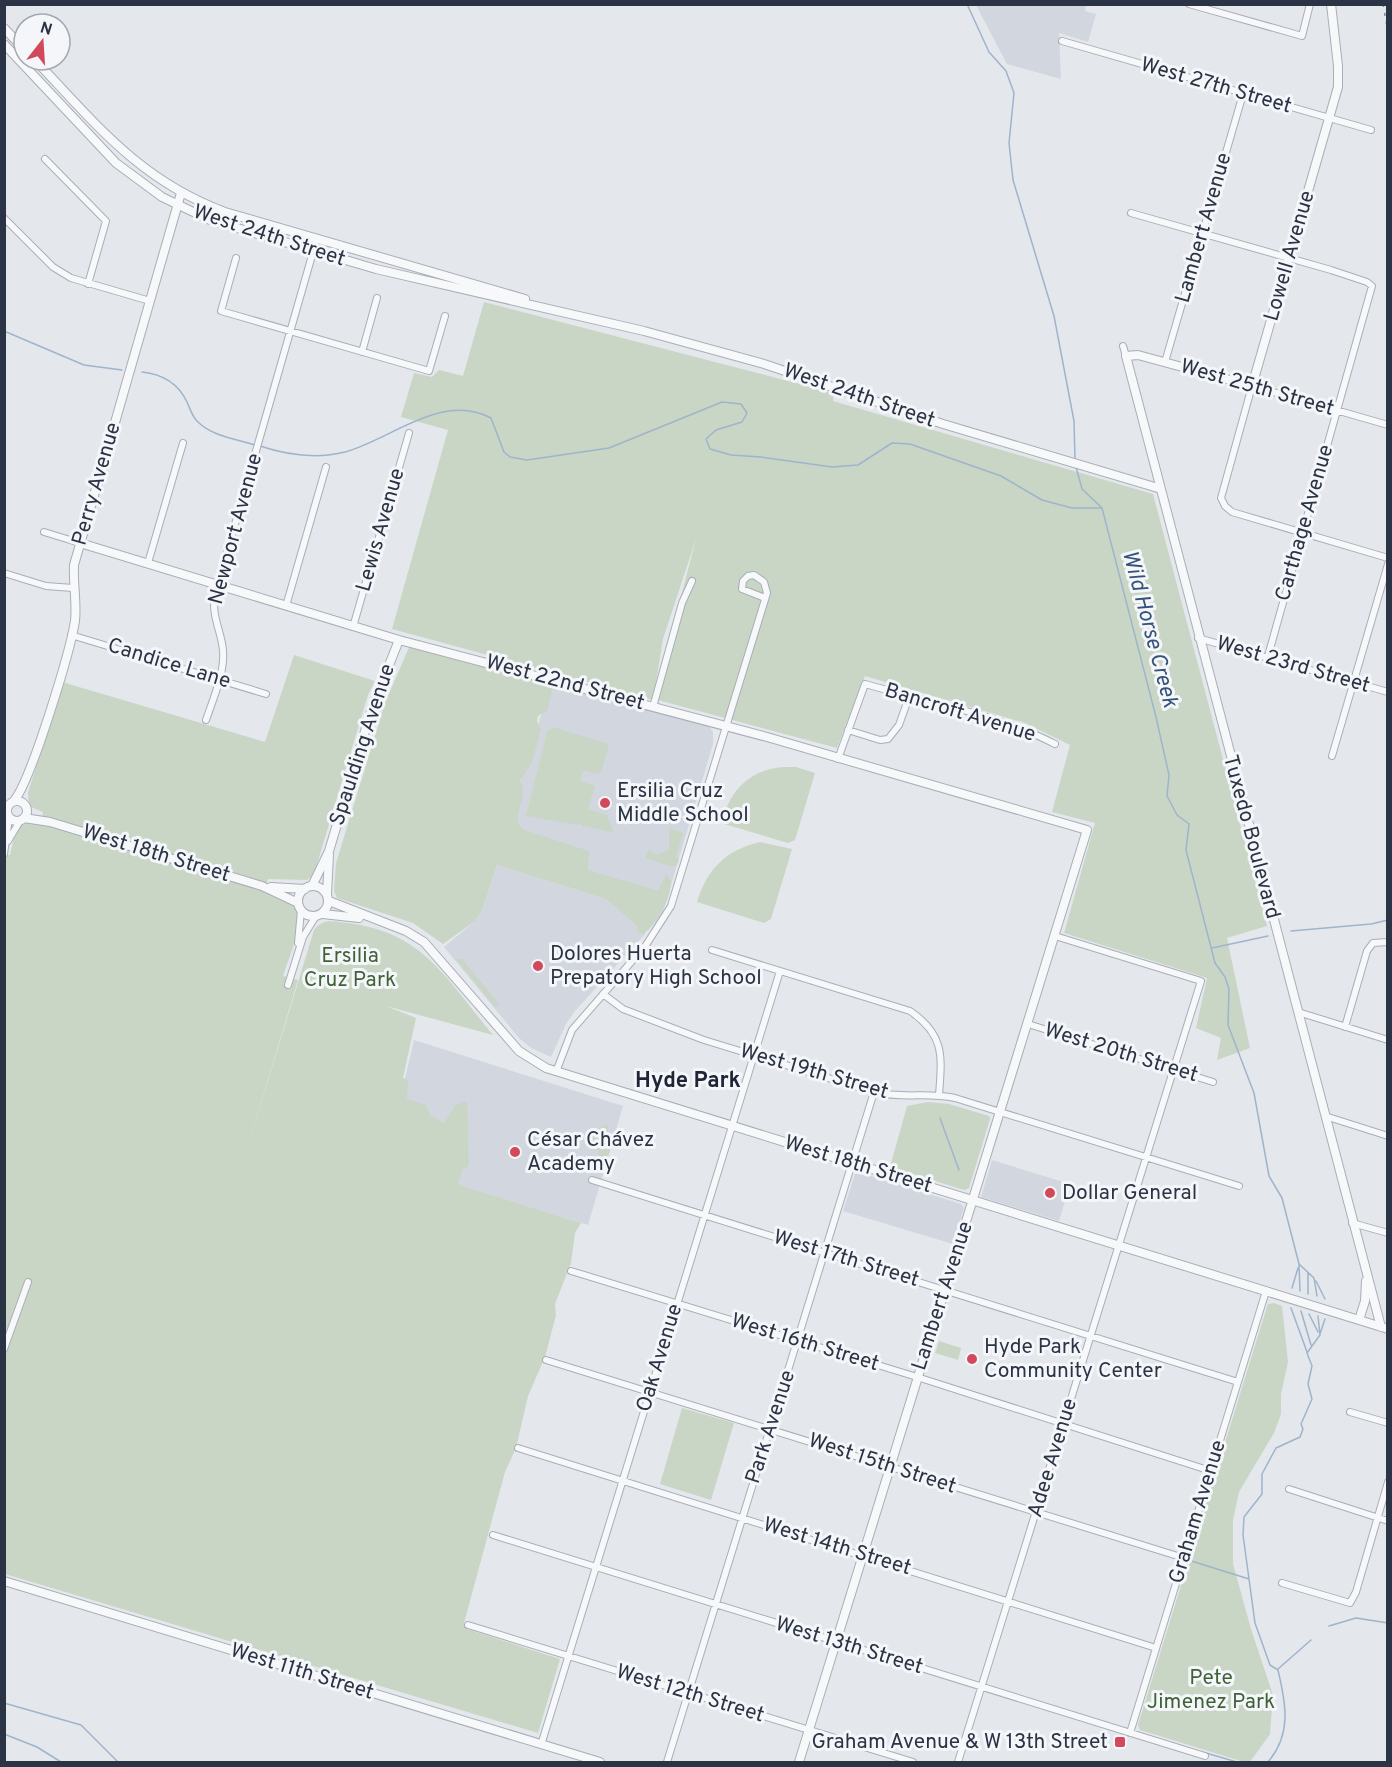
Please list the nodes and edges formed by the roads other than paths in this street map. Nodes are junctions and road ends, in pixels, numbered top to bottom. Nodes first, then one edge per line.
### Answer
1 (1189, 4) edge
2 (1310, 4) edge
3 (1331, 4) edge
4 (1062, 41) dead end
5 (4, 44) edge
6 (46, 72) edge
7 (1243, 94) junction
8 (1329, 118) junction
9 (1371, 130) dead end
10 (45, 159) dead end
11 (181, 193) junction
12 (177, 206) junction
13 (1131, 213) dead end
14 (4, 218) edge
15 (1203, 234) junction
16 (317, 238) junction
17 (314, 251) junction
18 (236, 258) dead end
19 (1290, 259) junction
20 (88, 284) junction
21 (378, 298) dead end
22 (150, 301) junction
23 (558, 311) junction
24 (445, 316) dead end
25 (291, 331) junction
26 (1123, 346) dead end
27 (362, 352) junction
28 (1126, 356) junction
29 (1165, 362) junction
30 (1252, 386) junction
31 (1337, 410) junction
32 (1388, 425) edge
33 (409, 433) dead end
34 (183, 443) dead end
35 (326, 466) dead end
36 (1158, 488) junction
37 (44, 532) dead end
38 (1302, 533) junction
39 (80, 543) junction
40 (1388, 558) edge
41 (148, 564) junction
42 (1388, 564) edge
43 (5, 574) edge
44 (692, 581) dead end
45 (217, 585) junction
46 (73, 588) junction
47 (765, 598) junction
48 (285, 606) junction
49 (353, 627) junction
50 (71, 635) junction
51 (1198, 638) junction
52 (399, 640) junction
53 (1268, 656) junction
54 (219, 680) junction
55 (1354, 682) junction
56 (1388, 692) edge
57 (266, 694) dead end
58 (909, 696) junction
59 (653, 706) junction
60 (206, 720) dead end
61 (726, 726) junction
62 (848, 730) junction
63 (1055, 744) dead end
64 (1332, 756) dead end
65 (838, 759) junction
66 (27, 777) junction
67 (9, 802) edge
68 (26, 806) junction
69 (7, 814) edge
70 (22, 820) junction
71 (50, 822) junction
72 (1087, 830) joint
73 (8, 842) junction
74 (329, 851) junction
75 (4, 854) edge
76 (262, 886) junction
77 (309, 887) junction
78 (328, 898) junction
79 (300, 906) junction
80 (319, 915) junction
81 (378, 922) junction
82 (1055, 936) junction
83 (1388, 942) edge
84 (712, 950) dead end
85 (296, 956) junction
86 (780, 971) junction
87 (288, 985) dead end
88 (603, 994) junction
89 (1298, 1012) junction
90 (1028, 1024) junction
91 (1345, 1027) junction
92 (1388, 1040) edge
93 (753, 1055) junction
94 (1175, 1070) junction
95 (556, 1072) junction
96 (1213, 1082) dead end
97 (874, 1092) junction
98 (939, 1095) junction
99 (1001, 1112) junction
100 (1325, 1116) junction
101 (731, 1126) junction
102 (1388, 1136) edge
103 (1148, 1158) junction
104 (853, 1164) junction
105 (592, 1180) dead end
106 (1239, 1186) dead end
107 (973, 1201) junction
108 (703, 1215) junction
109 (1352, 1222) junction
110 (1388, 1233) edge
111 (1119, 1246) junction
112 (824, 1253) junction
113 (571, 1271) dead end
114 (1365, 1274) junction
115 (28, 1282) dead end
116 (946, 1289) junction
117 (1266, 1291) junction
118 (676, 1304) junction
119 (1359, 1320) junction
120 (1384, 1328) edge
121 (1090, 1337) junction
122 (798, 1341) junction
123 (4, 1349) edge
124 (546, 1360) dead end
125 (917, 1377) junction
126 (1238, 1382) junction
127 (649, 1392) junction
128 (1350, 1412) dead end
129 (1388, 1423) edge
130 (1064, 1426) junction
131 (770, 1428) junction
132 (518, 1448) dead end
133 (891, 1466) junction
134 (1211, 1471) junction
135 (622, 1480) junction
136 (1388, 1482) edge
137 (1288, 1489) dead end
138 (1036, 1514) junction
139 (742, 1518) junction
140 (1377, 1518) junction
141 (1388, 1521) edge
142 (493, 1535) dead end
143 (864, 1554) junction
144 (1184, 1558) junction
145 (595, 1567) junction
146 (4, 1581) edge
147 (1282, 1583) dead end
148 (1008, 1602) junction
149 (715, 1605) junction
150 (468, 1625) dead end
151 (837, 1642) junction
152 (1156, 1648) junction
153 (568, 1657) junction
154 (982, 1687) junction
155 (688, 1694) junction
156 (809, 1730) junction
157 (1130, 1733) junction
158 (541, 1745) junction
159 (1197, 1753) junction
160 (1205, 1756) dead end
161 (600, 1762) edge
162 (667, 1762) edge
163 (799, 1762) edge
164 (913, 1762) edge
165 (958, 1762) edge
166 (1195, 1762) edge

1 - 2 street
3 - 8 street, Lowell Avenue
4 - 7 street, West 27th Street
5 - 12 street, West 24th Street
6 - 11 street, West 24th Street
7 - 8 street, West 27th Street
7 - 15 street, Lambert Avenue
8 - 9 street, West 27th Street
8 - 19 street, Lowell Avenue
10 - 20 street
11 - 12 street, Perry Avenue
11 - 16 street, West 24th Street
12 - 17 street, West 24th Street
12 - 22 street, Perry Avenue
13 - 15 street
14 - 20 street
15 - 19 street
15 - 29 street, Lambert Avenue
16 - 17 street, Newport Avenue
16 - 23 street, West 24th Street
17 - 23 street, West 24th Street
17 - 25 street, Newport Avenue
18 - 25 street
19 - 30 street, Lowell Avenue
19 - 31 street, Carthage Avenue
20 - 22 street
21 - 27 street
22 - 39 street, Perry Avenue
23 - 36 street, West 24th Street
24 - 27 street
25 - 27 street
25 - 45 street, Newport Avenue
26 - 28 street, Tuxedo Boulevard
28 - 29 street, West 25th Street
28 - 36 street, Tuxedo Boulevard
29 - 30 street, West 25th Street
30 - 31 street, West 25th Street
30 - 38 street, Lowell Avenue
31 - 32 street, West 25th Street
31 - 38 street, Carthage Avenue
33 - 49 street, Lewis Avenue
34 - 41 street
35 - 48 street
36 - 51 street, Tuxedo Boulevard
37 - 39 street, West 22nd Street
38 - 40 street
38 - 53 street, Carthage Avenue
39 - 41 street, West 22nd Street
39 - 46 street, Perry Avenue
41 - 45 street, West 22nd Street
42 - 55 street
43 - 46 street
44 - 59 street
45 - 48 street, West 22nd Street
45 - 54 street, Newport Avenue
46 - 50 street, Perry Avenue
47 - 47 street
47 - 61 street
48 - 49 street, West 22nd Street
49 - 52 street, West 22nd Street
50 - 54 street, Candice Lane
50 - 66 street, Perry Avenue
51 - 53 street, West 23rd Street
51 - 89 street, Tuxedo Boulevard
52 - 59 street, West 22nd Street
52 - 74 street, Spaulding Avenue
53 - 55 street, West 23rd Street
54 - 57 street, Candice Lane
54 - 60 street, Newport Avenue
55 - 56 street, West 23rd Street
55 - 64 street
58 - 62 street
58 - 62 street, Bancroft Avenue
58 - 63 street, Bancroft Avenue
59 - 61 street, West 22nd Street
61 - 65 street, West 22nd Street
61 - 88 street
62 - 65 street
65 - 72 street, West 22nd Street
66 - 67 street, Perry Avenue
66 - 68 street, Perry Avenue
67 - 68 street
67 - 69 street, Perry Avenue
68 - 70 street, Perry Avenue
68 - 71 street, West 18th Street
69 - 70 street, West 18th Street
69 - 73 street
70 - 71 street, West 18th Street
70 - 73 street
71 - 76 street, West 18th Street
72 - 82 street, Lambert Avenue
73 - 75 street
74 - 77 street, Spaulding Avenue
74 - 78 street, Spaulding Avenue
76 - 77 street, West 18th Street
76 - 79 street, West 18th Street
77 - 78 street
77 - 79 street
78 - 80 street
78 - 81 street, West 18th Street
79 - 80 street
79 - 85 street
80 - 81 street, West 18th Street
80 - 85 street
81 - 95 street, West 18th Street
82 - 90 street, Lambert Avenue
82 - 94 street, Adee Avenue
83 - 91 street
84 - 86 street
85 - 87 street
86 - 93 street, Oak Avenue
86 - 98 street
88 - 93 street, West 19th Street
88 - 95 street
89 - 91 street
89 - 100 street, Tuxedo Boulevard
90 - 94 street, West 20th Street
90 - 99 street, Lambert Avenue
91 - 92 street
93 - 97 street, West 19th Street
93 - 101 street, Oak Avenue
94 - 96 street, West 20th Street
94 - 103 street, Adee Avenue
95 - 101 street, West 18th Street
97 - 98 street, West 19th Street
97 - 104 street, Park Avenue
98 - 99 street, West 19th Street
99 - 103 street, West 19th Street
99 - 107 street, Lambert Avenue
100 - 102 street
100 - 109 street, Tuxedo Boulevard
101 - 104 street, West 18th Street
101 - 108 street, Oak Avenue
103 - 106 street, West 19th Street
103 - 111 street, Adee Avenue
104 - 107 street, West 18th Street
104 - 112 street, Park Avenue
105 - 108 street, West 17th Street
107 - 111 street, West 18th Street
107 - 116 street, Lambert Avenue
108 - 112 street, West 17th Street
108 - 118 street, Oak Avenue
109 - 110 street
109 - 114 street, Tuxedo Boulevard
111 - 117 street, West 18th Street
111 - 121 street, Adee Avenue
112 - 116 street, West 17th Street
112 - 122 street, Park Avenue
113 - 118 street, West 16th Street
114 - 119 street
114 - 120 street, Tuxedo Boulevard
115 - 123 street
116 - 121 street, West 17th Street
116 - 125 street, Lambert Avenue
117 - 119 street, West 18th Street
117 - 126 street, Graham Avenue
118 - 122 street, West 16th Street
118 - 127 street, Oak Avenue
119 - 120 street, West 18th Street
121 - 126 street, West 17th Street
121 - 130 street, Adee Avenue
122 - 125 street, West 16th Street
122 - 131 street, Park Avenue
124 - 127 street, West 15th Street
125 - 130 street, West 16th Street
125 - 133 street, Lambert Avenue
126 - 134 street, Graham Avenue
127 - 131 street, West 15th Street
127 - 135 street, Oak Avenue
128 - 129 street
130 - 134 street, West 16th Street
130 - 138 street, Adee Avenue
131 - 133 street, West 15th Street
131 - 139 street, Park Avenue
132 - 135 street, West 14th Street
133 - 138 street, West 15th Street
133 - 143 street, Lambert Avenue
134 - 144 street, Graham Avenue
135 - 139 street, West 14th Street
135 - 145 street, Oak Avenue
136 - 140 street
137 - 140 street
138 - 144 street, West 15th Street
138 - 148 street, Adee Avenue
139 - 143 street, West 14th Street
139 - 149 street, Park Avenue
140 - 141 street
140 - 147 street
142 - 145 street, West 13th Street
143 - 148 street, West 14th Street
143 - 151 street, Lambert Avenue
144 - 152 street, Graham Avenue
145 - 149 street, West 13th Street
145 - 153 street, Oak Avenue
146 - 158 street, West 11th Street
148 - 152 street, West 14th Street
148 - 154 street, Adee Avenue
149 - 151 street, West 13th Street
149 - 155 street, Park Avenue
150 - 153 street, West 12th Street
151 - 154 street, West 13th Street
151 - 156 street, Lambert Avenue
152 - 157 street, Graham Avenue
153 - 155 street, West 12th Street
153 - 158 street, Oak Avenue
154 - 157 street, West 13th Street
154 - 165 street, Adee Avenue
155 - 156 street, West 12th Street
155 - 162 street, Park Avenue
156 - 163 street, Lambert Avenue
156 - 164 street, West 12th Street
157 - 159 street, West 13th Street
158 - 161 street, West 11th Street
159 - 160 street, West 13th Street
159 - 166 street

